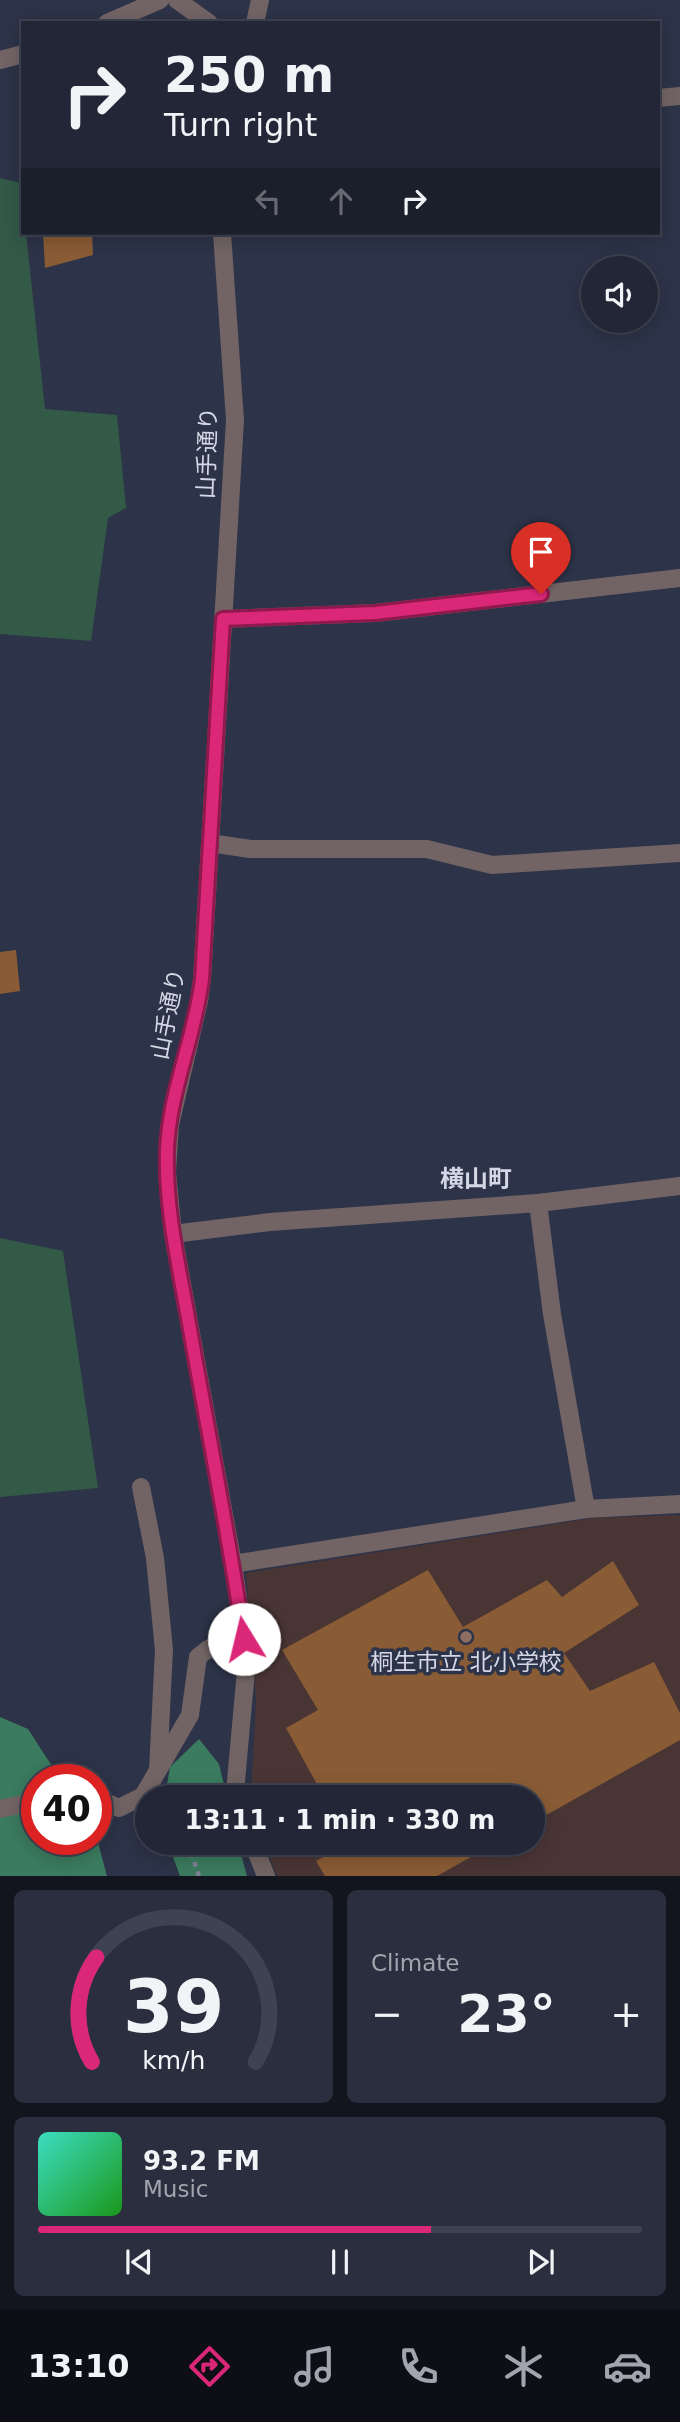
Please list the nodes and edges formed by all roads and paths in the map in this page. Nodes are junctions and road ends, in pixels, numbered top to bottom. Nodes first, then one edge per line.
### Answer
1 (160, 0) edge
2 (177, 0) edge
3 (260, 0) edge
4 (112, 21) edge
5 (206, 21) edge
6 (255, 21) edge
7 (21, 55) edge
8 (0, 60) edge
9 (680, 96) edge
10 (660, 99) edge
11 (222, 235) edge
12 (680, 579) edge
13 (223, 619) junction
14 (210, 843) junction
15 (680, 853) edge
16 (680, 1186) edge
17 (538, 1203) junction
18 (173, 1234) junction
19 (141, 1487) dead end
20 (680, 1504) edge
21 (586, 1509) junction
22 (233, 1564) junction
23 (244, 1639) junction
24 (158, 1770) junction
25 (236, 1785) edge
26 (21, 1804) edge
27 (112, 1805) edge
28 (0, 1809) edge
29 (192, 1855) edge
30 (258, 1855) edge
31 (199, 1876) edge
32 (266, 1876) edge

1 - 4 street
2 - 5 street
3 - 6 street
7 - 8 street
9 - 10 street
11 - 13 street, 山手通り
12 - 13 street
13 - 14 street, 山手通り
14 - 15 street
14 - 18 street, 山手通り
16 - 17 street
17 - 18 street
17 - 21 street
18 - 22 street, 山手通り
19 - 24 street
20 - 21 street
21 - 22 street
22 - 23 street, 山手通り
23 - 24 street
23 - 25 street, 山手通り
24 - 27 street
26 - 28 street
29 - 31 path
30 - 32 street

